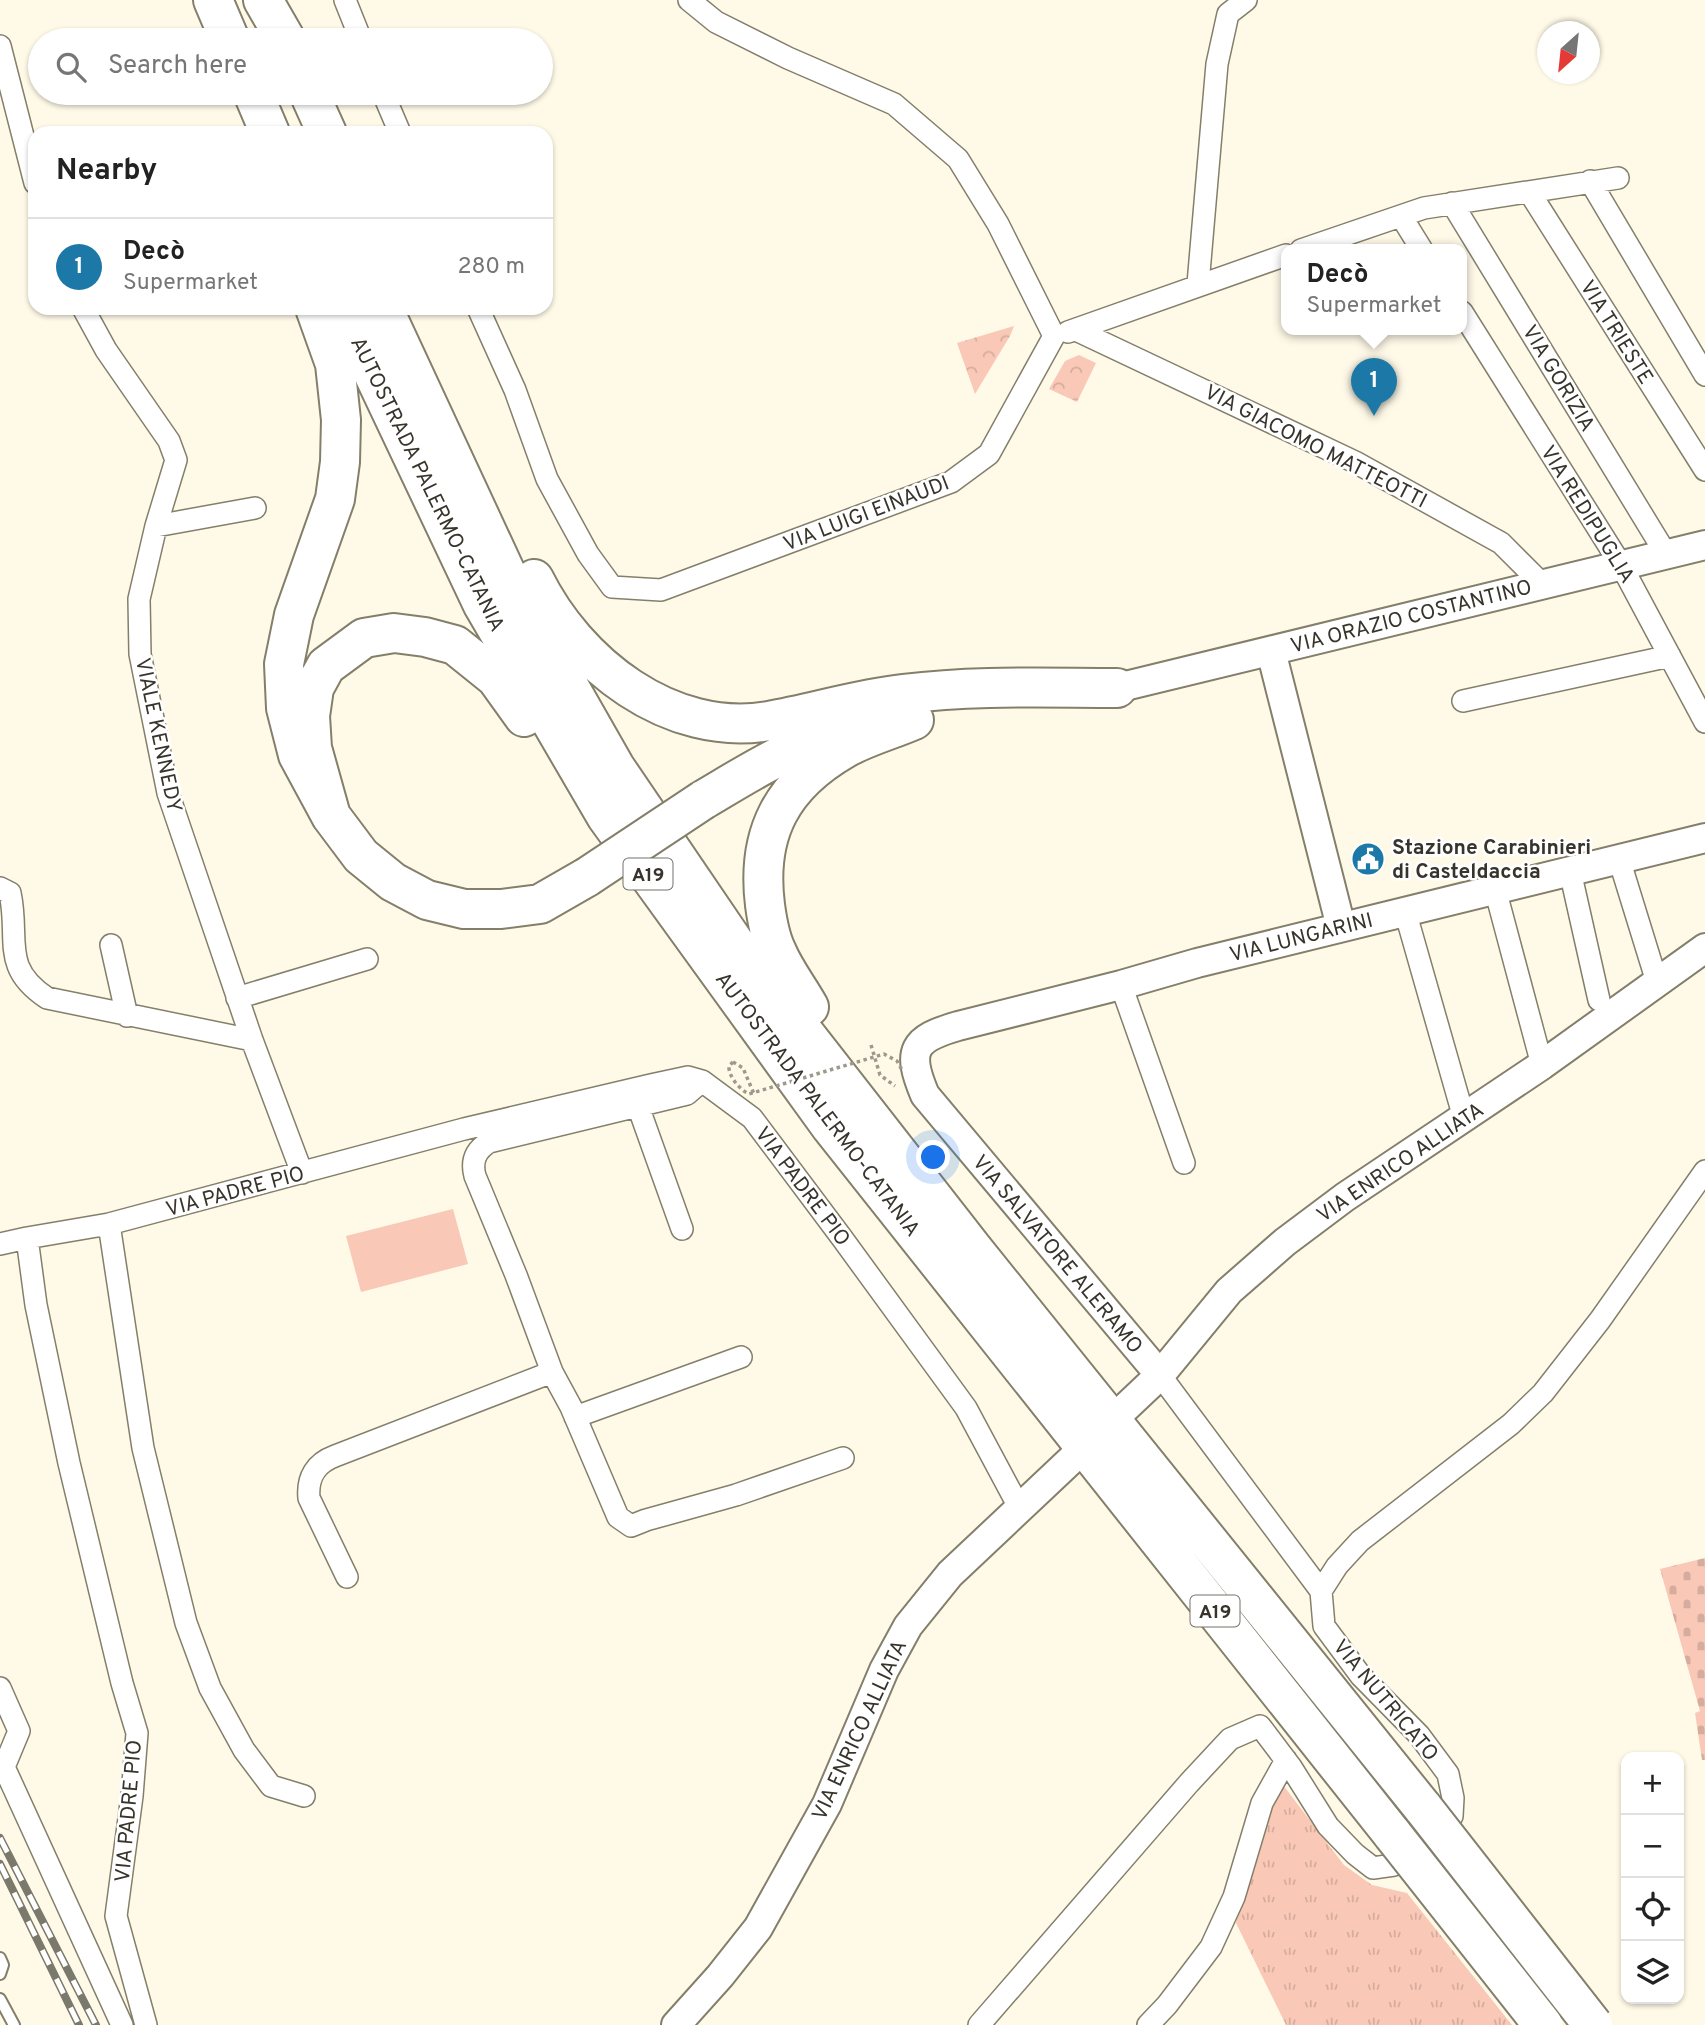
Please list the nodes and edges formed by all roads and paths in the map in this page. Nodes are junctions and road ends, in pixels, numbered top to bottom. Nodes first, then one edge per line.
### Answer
1 (211, 0) edge
2 (250, 0) edge
3 (263, 0) edge
4 (345, 0) edge
5 (690, 0) edge
6 (1246, 0) edge
7 (219, 28) edge
8 (224, 28) edge
9 (262, 28) edge
10 (279, 28) edge
11 (356, 28) edge
12 (0, 46) edge
13 (244, 105) edge
14 (258, 105) edge
15 (295, 105) edge
16 (314, 105) edge
17 (388, 105) edge
18 (251, 126) edge
19 (267, 126) edge
20 (304, 126) edge
21 (324, 126) edge
22 (397, 126) edge
23 (28, 156) edge
24 (1618, 178) dead end
25 (1590, 181) junction
26 (1530, 193) junction
27 (1452, 203) junction
28 (1401, 216) junction
29 (1319, 244) edge
30 (1418, 244) edge
31 (1281, 257) edge
32 (1198, 284) junction
33 (87, 315) edge
34 (318, 315) edge
35 (348, 315) edge
36 (386, 315) edge
37 (407, 315) edge
38 (481, 315) edge
39 (1467, 321) edge
40 (1076, 330) junction
41 (1054, 336) junction
42 (1705, 375) edge
43 (1705, 470) edge
44 (255, 509) dead end
45 (156, 526) junction
46 (1705, 545) edge
47 (1666, 554) junction
48 (1621, 565) junction
49 (1542, 584) junction
50 (1271, 651) junction
51 (1670, 656) junction
52 (1117, 688) junction
53 (1463, 701) dead end
54 (914, 720) junction
55 (1705, 722) edge
56 (331, 816) junction
57 (1705, 838) edge
58 (1619, 859) junction
59 (1570, 871) junction
60 (0, 888) edge
61 (1495, 889) junction
62 (1405, 911) junction
63 (1341, 927) junction
64 (111, 945) dead end
65 (1705, 948) edge
66 (367, 959) dead end
67 (1657, 982) junction
68 (1121, 985) junction
69 (237, 998) junction
70 (1599, 1000) dead end
71 (127, 1016) junction
72 (252, 1041) junction
73 (871, 1045) dead end
74 (733, 1062) dead end
75 (1542, 1065) junction
76 (908, 1066) junction
77 (702, 1080) junction
78 (638, 1106) junction
79 (1464, 1118) junction
80 (1184, 1163) dead end
81 (1705, 1171) edge
82 (302, 1173) junction
83 (1697, 1197) edge
84 (109, 1224) junction
85 (681, 1229) dead end
86 (27, 1238) junction
87 (0, 1244) edge
88 (973, 1249) junction
89 (741, 1357) dead end
90 (552, 1372) junction
91 (1160, 1375) junction
92 (1036, 1387) junction
93 (1124, 1409) dead end
94 (575, 1417) junction
95 (843, 1458) dead end
96 (1072, 1459) dead end
97 (1019, 1507) junction
98 (347, 1577) dead end
99 (1321, 1591) junction
100 (0, 1688) edge
101 (1286, 1760) junction
102 (304, 1796) dead end
103 (0, 1958) edge
104 (0, 1974) edge
105 (0, 1999) edge
106 (13, 2025) edge
107 (122, 2025) edge
108 (146, 2025) edge
109 (676, 2025) edge
110 (979, 2025) edge
111 (1147, 2025) edge
112 (1543, 2025) edge
113 (1593, 2025) edge

1 - 7 highway
1 - 8 highway
2 - 9 highway
3 - 10 highway
4 - 11 street
5 - 41 street
6 - 32 street
12 - 23 street
13 - 18 highway
14 - 19 highway
15 - 20 highway
16 - 21 highway
17 - 22 street
24 - 25 street
25 - 26 street
25 - 42 street
26 - 27 street
26 - 43 street, VIA TRIESTE
27 - 28 street
27 - 47 street, VIA GORIZIA
28 - 29 street
28 - 30 street
31 - 32 street
32 - 40 street
33 - 45 street, VIALE KENNEDY
34 - 56 highway
35 - 92 highway, AUTOSTRADA PALERMO-CATANIA / A19
36 - 88 highway, AUTOSTRADA PALERMO-CATANIA / A19
37 - 52 highway
38 - 41 street, VIA LUIGI EINAUDI
39 - 48 street, VIA REDIPUGLIA
40 - 41 street
40 - 49 street, VIA GIACOMO MATTEOTTI
44 - 45 street
45 - 69 street, VIALE KENNEDY
46 - 47 street, VIA ORAZIO COSTANTINO
47 - 48 street, VIA ORAZIO COSTANTINO
48 - 49 street, VIA ORAZIO COSTANTINO
48 - 51 street, VIA REDIPUGLIA
49 - 50 street, VIA ORAZIO COSTANTINO
50 - 52 street, VIA ORAZIO COSTANTINO
50 - 63 street
51 - 53 street
51 - 55 street, VIA REDIPUGLIA
52 - 54 highway
54 - 56 highway, bridge
54 - 88 highway
56 - 92 highway
57 - 58 street, VIA LUNGARINI
58 - 59 street, VIA LUNGARINI
58 - 67 street
59 - 61 street, VIA LUNGARINI
59 - 70 street
60 - 71 street
61 - 62 street, VIA LUNGARINI
61 - 75 street
62 - 63 street, VIA LUNGARINI
62 - 79 street
63 - 68 street, VIA LUNGARINI
64 - 71 street
65 - 67 street, VIA ENRICO ALLIATA
66 - 69 street
67 - 75 street, VIA ENRICO ALLIATA
68 - 76 street, VIA LUNGARINI
68 - 80 street
69 - 72 street, VIALE KENNEDY
71 - 72 street
72 - 82 street, VIALE KENNEDY
73 - 76 path
74 - 76 path, bridge
75 - 79 street, VIA ENRICO ALLIATA
76 - 91 street, VIA SALVATORE ALERAMO
77 - 78 street
77 - 82 street, VIA PADRE PIO
77 - 97 street, VIA PADRE PIO
78 - 85 street
78 - 90 street
79 - 91 street, VIA ENRICO ALLIATA
81 - 83 street
82 - 84 street, VIA PADRE PIO
83 - 99 street
84 - 86 street, VIA PADRE PIO
84 - 102 street
86 - 87 street
86 - 108 street, VIA PADRE PIO
88 - 113 highway, AUTOSTRADA PALERMO-CATANIA / A19, bridge
89 - 94 street
90 - 94 street
90 - 98 street
91 - 93 street, VIA ENRICO ALLIATA
91 - 99 street
92 - 112 highway, AUTOSTRADA PALERMO-CATANIA / A19, bridge
94 - 95 street
96 - 97 street, VIA ENRICO ALLIATA
97 - 109 street, VIA ENRICO ALLIATA
99 - 101 street, VIA NUTRICATO
100 - 107 street
101 - 110 street, VIA NUTRICATO
101 - 111 street
103 - 104 lane
105 - 106 lane

